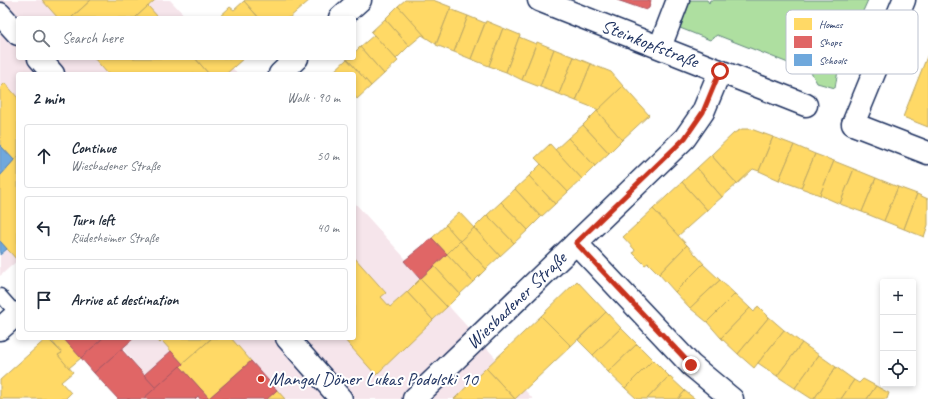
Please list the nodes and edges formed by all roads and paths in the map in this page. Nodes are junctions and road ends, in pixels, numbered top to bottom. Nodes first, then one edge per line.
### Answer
1 (360, 0) edge
2 (539, 0) edge
3 (678, 0) edge
4 (904, 0) edge
5 (900, 10) edge
6 (0, 14) edge
7 (342, 16) edge
8 (16, 32) edge
9 (660, 47) junction
10 (41, 60) edge
11 (295, 60) edge
12 (720, 71) junction
13 (51, 72) edge
14 (282, 72) edge
15 (874, 74) edge
16 (806, 105) dead end
17 (928, 153) edge
18 (576, 243) junction
19 (0, 295) edge
20 (16, 313) edge
21 (16, 315) edge
22 (0, 329) edge
23 (289, 340) edge
24 (341, 399) edge
25 (414, 399) edge
26 (732, 399) edge

1 - 7 street
2 - 9 street, Steinkopfstraße
3 - 9 street
4 - 5 street
6 - 8 street
9 - 12 street, Steinkopfstraße
10 - 13 street
11 - 14 street
12 - 16 street, Steinkopfstraße
12 - 18 street, Wiesbadener Straße
15 - 17 street
18 - 25 street, Wiesbadener Straße
18 - 26 street
19 - 20 lane
21 - 22 street
23 - 24 street

